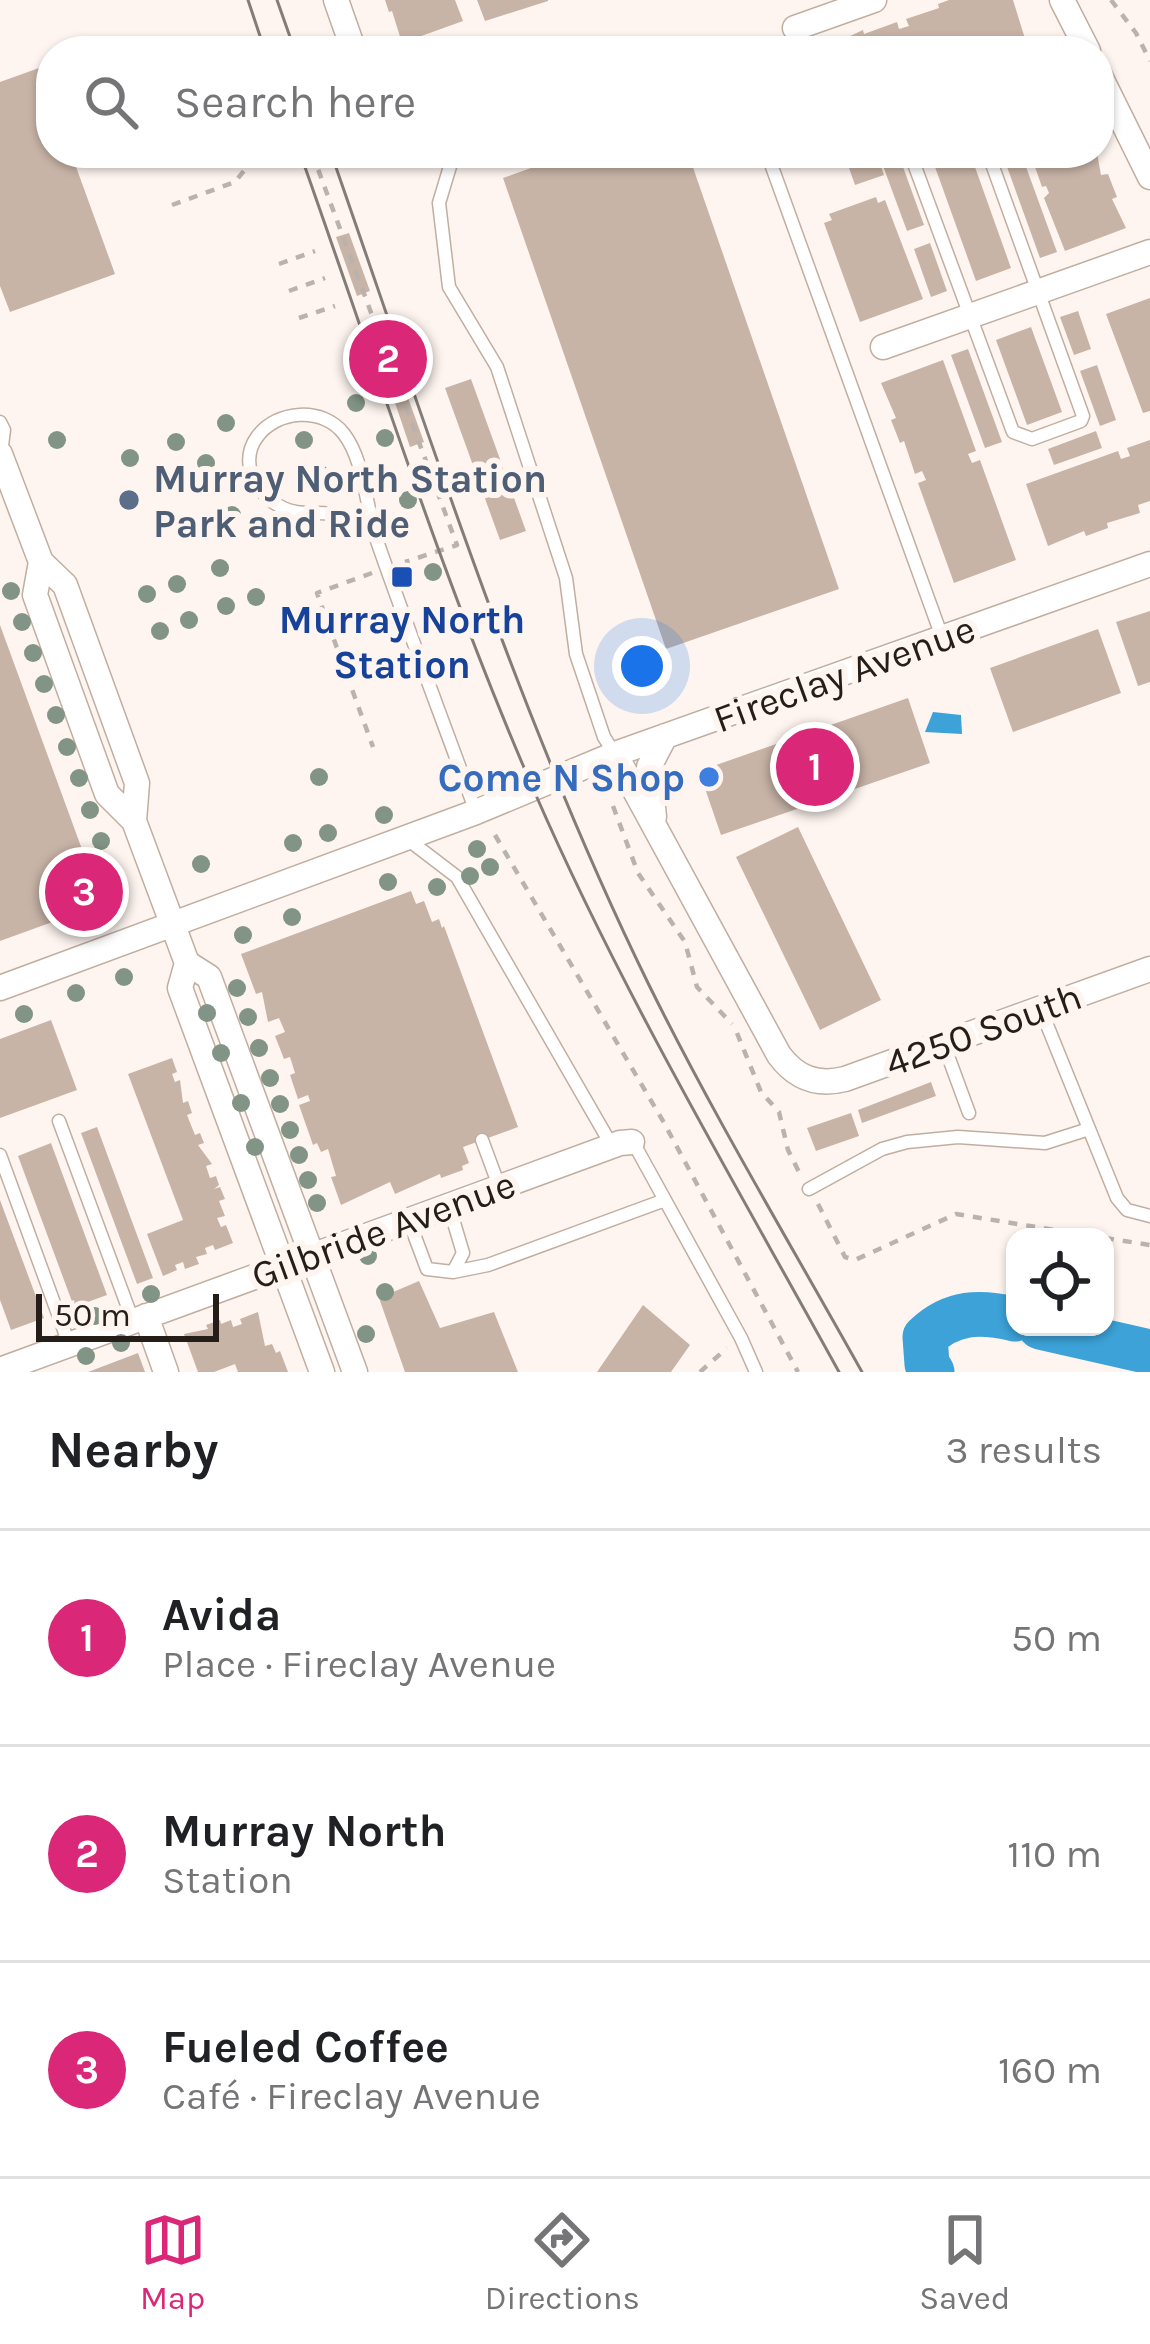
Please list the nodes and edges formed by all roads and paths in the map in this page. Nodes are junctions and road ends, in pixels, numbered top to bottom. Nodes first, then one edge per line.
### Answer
1 (336, 0) edge
2 (874, 0) edge
3 (1062, 0) edge
4 (1112, 0) edge
5 (795, 28) dead end
6 (349, 36) edge
7 (1080, 36) edge
8 (1150, 61) edge
9 (1114, 104) edge
10 (246, 168) edge
11 (318, 168) edge
12 (450, 168) edge
13 (771, 168) edge
14 (915, 168) edge
15 (994, 168) edge
16 (1150, 177) edge
17 (172, 206) dead end
18 (315, 251) dead end
19 (1150, 252) edge
20 (279, 264) dead end
21 (325, 278) dead end
22 (289, 291) dead end
23 (1039, 291) junction
24 (335, 306) dead end
25 (969, 316) junction
26 (299, 318) dead end
27 (883, 346) dead end
28 (0, 422) edge
29 (0, 454) edge
30 (374, 531) junction
31 (1150, 564) edge
32 (387, 568) junction
33 (942, 638) junction
34 (665, 736) junction
35 (374, 747) dead end
36 (615, 754) junction
37 (613, 805) dead end
38 (476, 812) junction
39 (654, 820) junction
40 (495, 835) dead end
41 (406, 838) junction
42 (172, 924) junction
43 (187, 963) junction
44 (1150, 969) edge
45 (0, 988) edge
46 (1040, 1009) junction
47 (943, 1043) junction
48 (969, 1113) dead end
49 (59, 1121) dead end
50 (1089, 1130) junction
51 (482, 1140) dead end
52 (622, 1143) junction
53 (0, 1155) edge
54 (800, 1174) dead end
55 (500, 1187) junction
56 (809, 1189) dead end
57 (665, 1200) junction
58 (817, 1203) dead end
59 (448, 1206) junction
60 (1150, 1216) edge
61 (409, 1221) junction
62 (1041, 1228) edge
63 (1114, 1240) edge
64 (1150, 1245) edge
65 (311, 1256) junction
66 (283, 1266) junction
67 (453, 1273) junction
68 (139, 1318) junction
69 (69, 1344) junction
70 (2, 1363) edge
71 (752, 1370) edge
72 (166, 1372) edge
73 (322, 1372) edge
74 (355, 1372) edge
75 (798, 1372) edge

1 - 6 street
2 - 5 street
3 - 7 street
4 - 8 path
9 - 16 street
10 - 17 path
11 - 32 path
12 - 36 lane
13 - 33 lane
14 - 25 lane
15 - 23 lane
18 - 20 path
19 - 23 street
21 - 22 path
23 - 25 street
23 - 25 lane
24 - 26 path
25 - 27 street
28 - 29 lane
29 - 42 street
30 - 30 lane
30 - 32 lane
31 - 33 street, Fireclay Avenue
32 - 35 path
32 - 38 lane
33 - 34 street, Fireclay Avenue
34 - 36 street, Fireclay Avenue
34 - 39 street
36 - 38 street, Fireclay Avenue
36 - 39 street
37 - 54 path
38 - 41 street, Fireclay Avenue
39 - 47 street, 4250 South
40 - 75 path
41 - 42 street, Fireclay Avenue
41 - 52 lane
42 - 43 street
42 - 45 street, Fireclay Avenue
43 - 65 street
43 - 66 street
44 - 46 street, 4250 South
46 - 47 street, 4250 South
46 - 50 lane
47 - 48 lane
49 - 68 lane
50 - 56 lane
50 - 60 lane
51 - 55 lane
52 - 55 street, Gilbride Avenue
52 - 57 lane
53 - 69 lane
55 - 59 street, Gilbride Avenue
57 - 67 lane
57 - 71 lane
58 - 62 path
59 - 61 street, Gilbride Avenue
59 - 67 lane
61 - 65 street, Gilbride Avenue
61 - 67 lane
63 - 64 path
65 - 66 street, Gilbride Avenue
65 - 74 street
66 - 68 street, Gilbride Avenue
66 - 73 street
68 - 69 street, Gilbride Avenue
68 - 72 street
69 - 70 street, Gilbride Avenue

